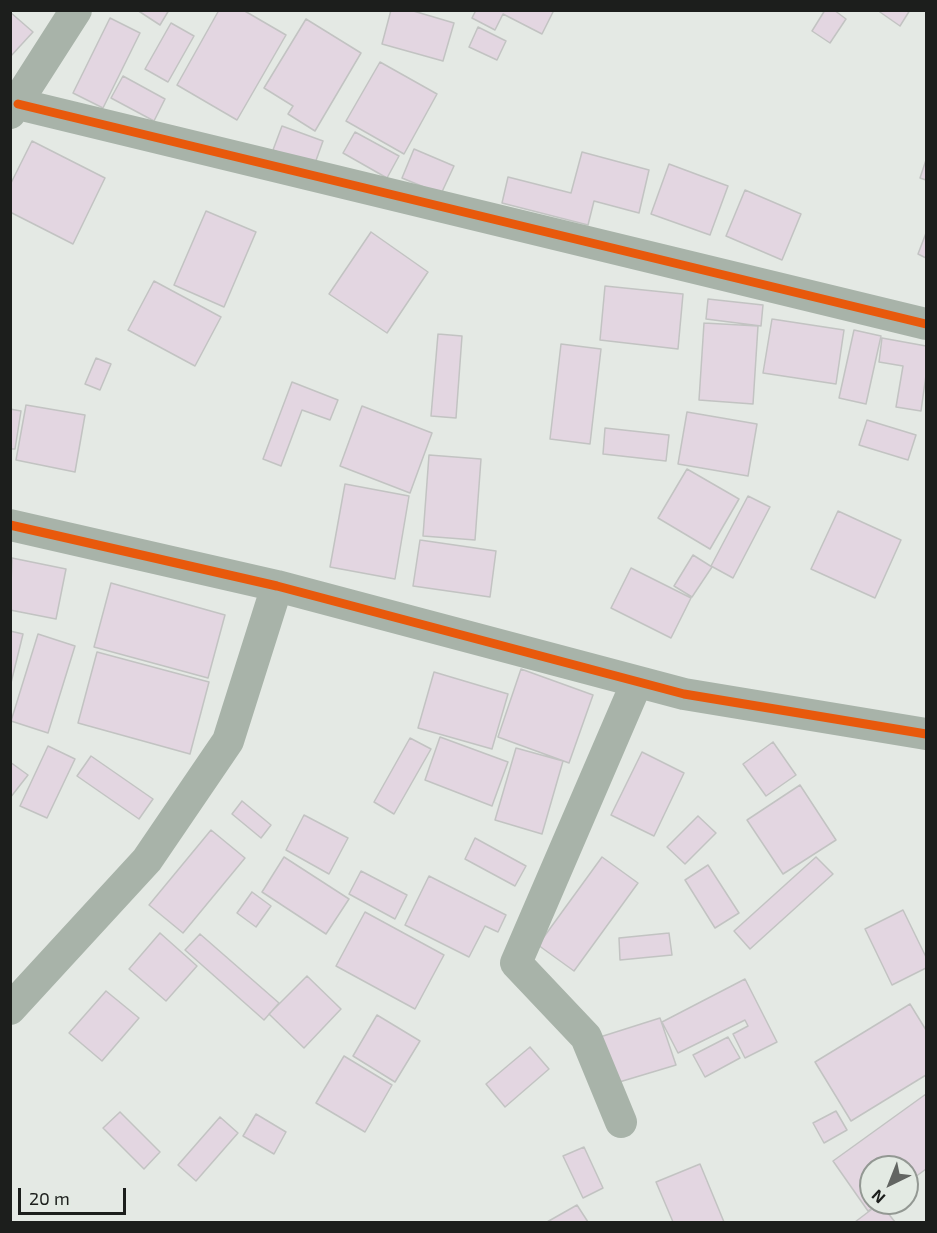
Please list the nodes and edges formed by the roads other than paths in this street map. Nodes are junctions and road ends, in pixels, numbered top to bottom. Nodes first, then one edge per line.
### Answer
1 (76, 10) edge
2 (14, 109) edge
3 (927, 324) edge
4 (10, 525) edge
5 (277, 586) junction
6 (637, 681) junction
7 (927, 734) edge
8 (10, 1009) edge
9 (621, 1122) dead end

1 - 2 street
2 - 3 street
4 - 5 street
5 - 6 street
5 - 8 street
6 - 7 street
6 - 9 street

